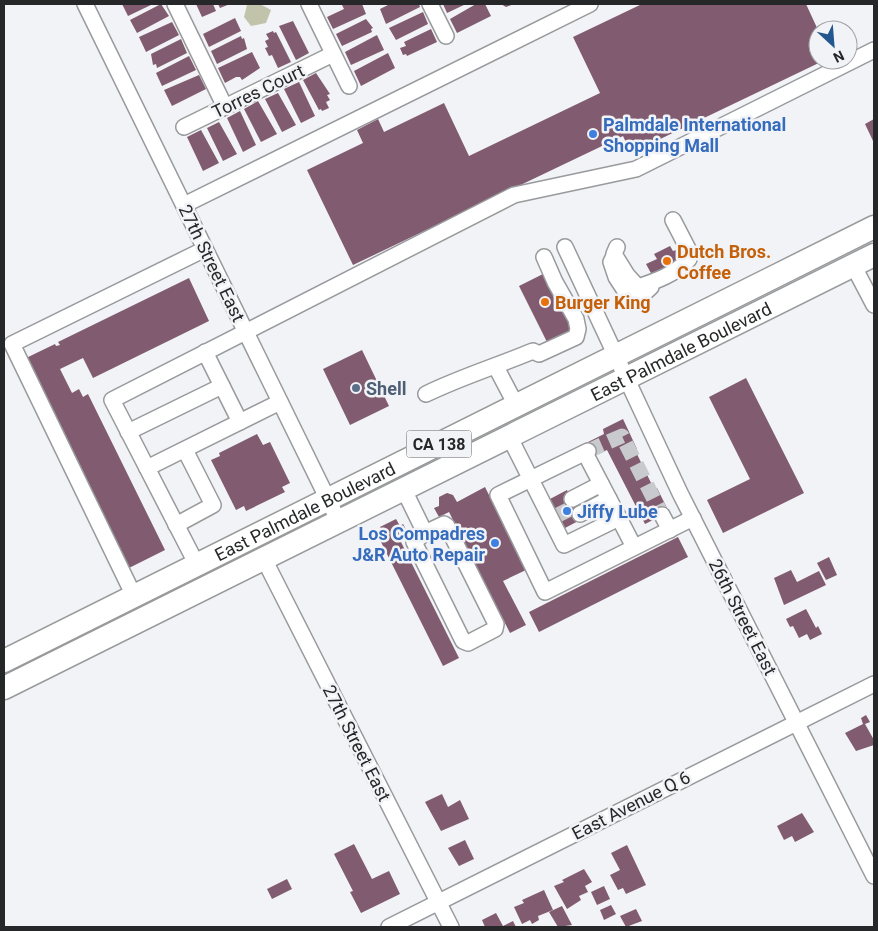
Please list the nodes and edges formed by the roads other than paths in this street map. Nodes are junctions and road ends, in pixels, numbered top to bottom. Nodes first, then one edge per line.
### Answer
1 (86, 4) edge
2 (175, 4) edge
3 (309, 4) edge
4 (430, 4) edge
5 (590, 4) edge
6 (446, 36) dead end
7 (874, 50) edge
8 (333, 54) junction
9 (349, 86) dead end
10 (225, 107) junction
11 (184, 127) dead end
12 (184, 205) junction
13 (673, 220) dead end
14 (874, 226) edge
15 (565, 248) dead end
16 (205, 249) junction
17 (616, 250) dead end
18 (874, 255) edge
19 (544, 257) dead end
20 (853, 265) junction
21 (874, 306) edge
22 (245, 331) junction
23 (205, 352) junction
24 (616, 356) junction
25 (496, 367) junction
26 (627, 379) junction
27 (222, 386) junction
28 (426, 394) dead end
29 (280, 402) junction
30 (516, 405) junction
31 (240, 422) junction
32 (128, 432) junction
33 (510, 438) junction
34 (185, 450) junction
35 (147, 468) junction
36 (531, 479) junction
37 (404, 490) junction
38 (605, 491) junction
39 (328, 500) junction
40 (576, 506) tunnel mouth
41 (662, 515) tunnel mouth
42 (619, 518) junction
43 (693, 518) junction
44 (339, 522) junction
45 (176, 525) junction
46 (670, 530) junction
47 (425, 533) junction
48 (634, 547) junction
49 (264, 559) junction
50 (197, 565) junction
51 (134, 596) junction
52 (4, 661) edge
53 (874, 684) edge
54 (4, 688) edge
55 (797, 722) junction
56 (874, 876) edge
57 (438, 902) junction
58 (389, 927) edge
59 (451, 927) edge

1 - 12 street, 27th Street East
2 - 10 street
3 - 8 street
4 - 6 street
5 - 12 street
7 - 22 street
8 - 9 street
8 - 10 street, Torres Court
10 - 11 street, Torres Court
12 - 16 street, 27th Street East
13 - 17 street
14 - 24 highway, East Palmdale Boulevard / CA 138
15 - 24 street, 26th Street East
16 - 22 street, 27th Street East
16 - 51 street
18 - 20 highway, East Palmdale Boulevard / CA 138
19 - 25 street
20 - 21 street
20 - 26 highway, East Palmdale Boulevard / CA 138
22 - 23 street
22 - 29 street, 27th Street East
23 - 27 street
23 - 32 street
24 - 26 street, 26th Street East
24 - 30 highway, East Palmdale Boulevard / CA 138
25 - 28 street
25 - 30 street
26 - 33 highway, East Palmdale Boulevard / CA 138
26 - 43 street, 26th Street East
27 - 31 street
27 - 32 street
29 - 31 street
29 - 39 street, 27th Street East
30 - 39 highway, East Palmdale Boulevard / CA 138
31 - 34 street
32 - 35 street
33 - 36 street
33 - 37 highway, East Palmdale Boulevard / CA 138
34 - 35 street
34 - 45 street
35 - 45 street
36 - 38 street
36 - 42 street
36 - 48 street
37 - 44 highway, East Palmdale Boulevard / CA 138
37 - 47 street
38 - 40 street
38 - 42 street
39 - 44 street, 27th Street East
39 - 50 highway, East Palmdale Boulevard / CA 138
41 - 46 street
42 - 48 street
43 - 46 street
43 - 55 street, 26th Street East
44 - 49 highway, East Palmdale Boulevard / CA 138
45 - 50 street
46 - 48 street
47 - 47 street
49 - 54 highway, East Palmdale Boulevard / CA 138
49 - 57 street, 27th Street East
50 - 51 highway, East Palmdale Boulevard / CA 138
51 - 52 highway, East Palmdale Boulevard / CA 138
53 - 55 street, East Avenue Q 6
55 - 56 street, 26th Street East
55 - 57 street, East Avenue Q 6
57 - 58 street, East Avenue Q 6
57 - 59 street, 27th Street East

